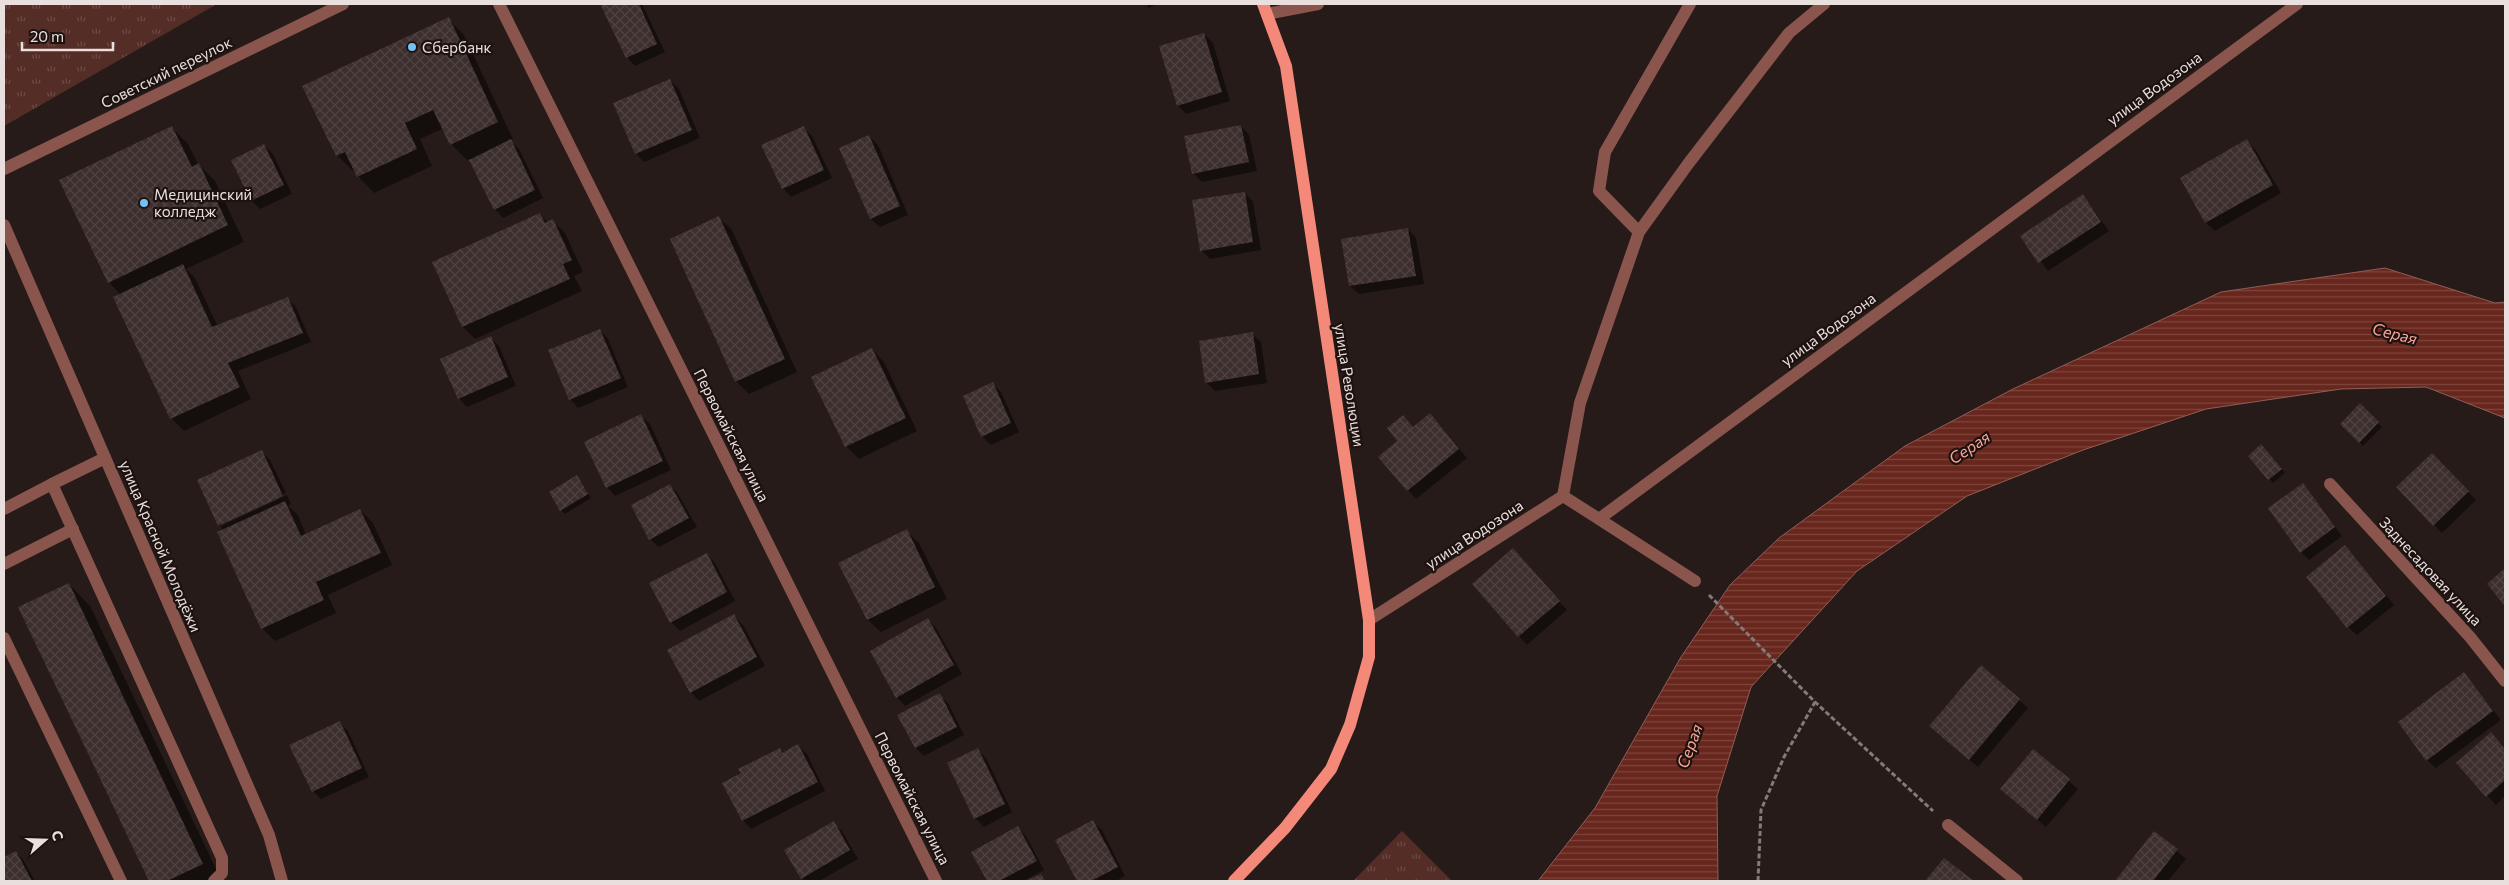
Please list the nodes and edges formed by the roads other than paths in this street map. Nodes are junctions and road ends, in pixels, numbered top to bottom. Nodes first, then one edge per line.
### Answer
1 (343, 4) edge
2 (499, 4) edge
3 (1318, 4) edge
4 (1690, 4) edge
5 (1824, 4) edge
6 (2297, 4) edge
7 (1265, 9) edge
8 (4, 169) edge
9 (4, 225) edge
10 (1639, 232) junction
11 (105, 458) junction
12 (52, 484) junction
13 (2330, 484) dead end
14 (1563, 496) junction
15 (4, 509) edge
16 (1598, 519) junction
17 (73, 529) junction
18 (4, 564) edge
19 (1695, 580) road end
20 (1369, 620) junction
21 (4, 638) edge
22 (2505, 681) edge
23 (1948, 825) road end
24 (121, 881) edge
25 (214, 881) edge
26 (282, 881) edge
27 (936, 881) edge
28 (1234, 881) edge
29 (2017, 881) edge

1 - 8 street, Советский переулок
2 - 27 street, Первомайская улица
3 - 7 street
4 - 10 street
5 - 10 street
6 - 16 street, улица Водозона
7 - 20 main road, улица Революции
9 - 11 street, улица Красной Молодёжи
10 - 14 street
11 - 12 street
11 - 26 street, улица Красной Молодёжи
12 - 15 street
12 - 17 street
13 - 22 street, Заднесадовая улица
14 - 16 street
14 - 20 street, улица Водозона
16 - 19 street
17 - 18 street
17 - 25 street
20 - 28 main road, улица Революции
21 - 24 street
23 - 29 street

